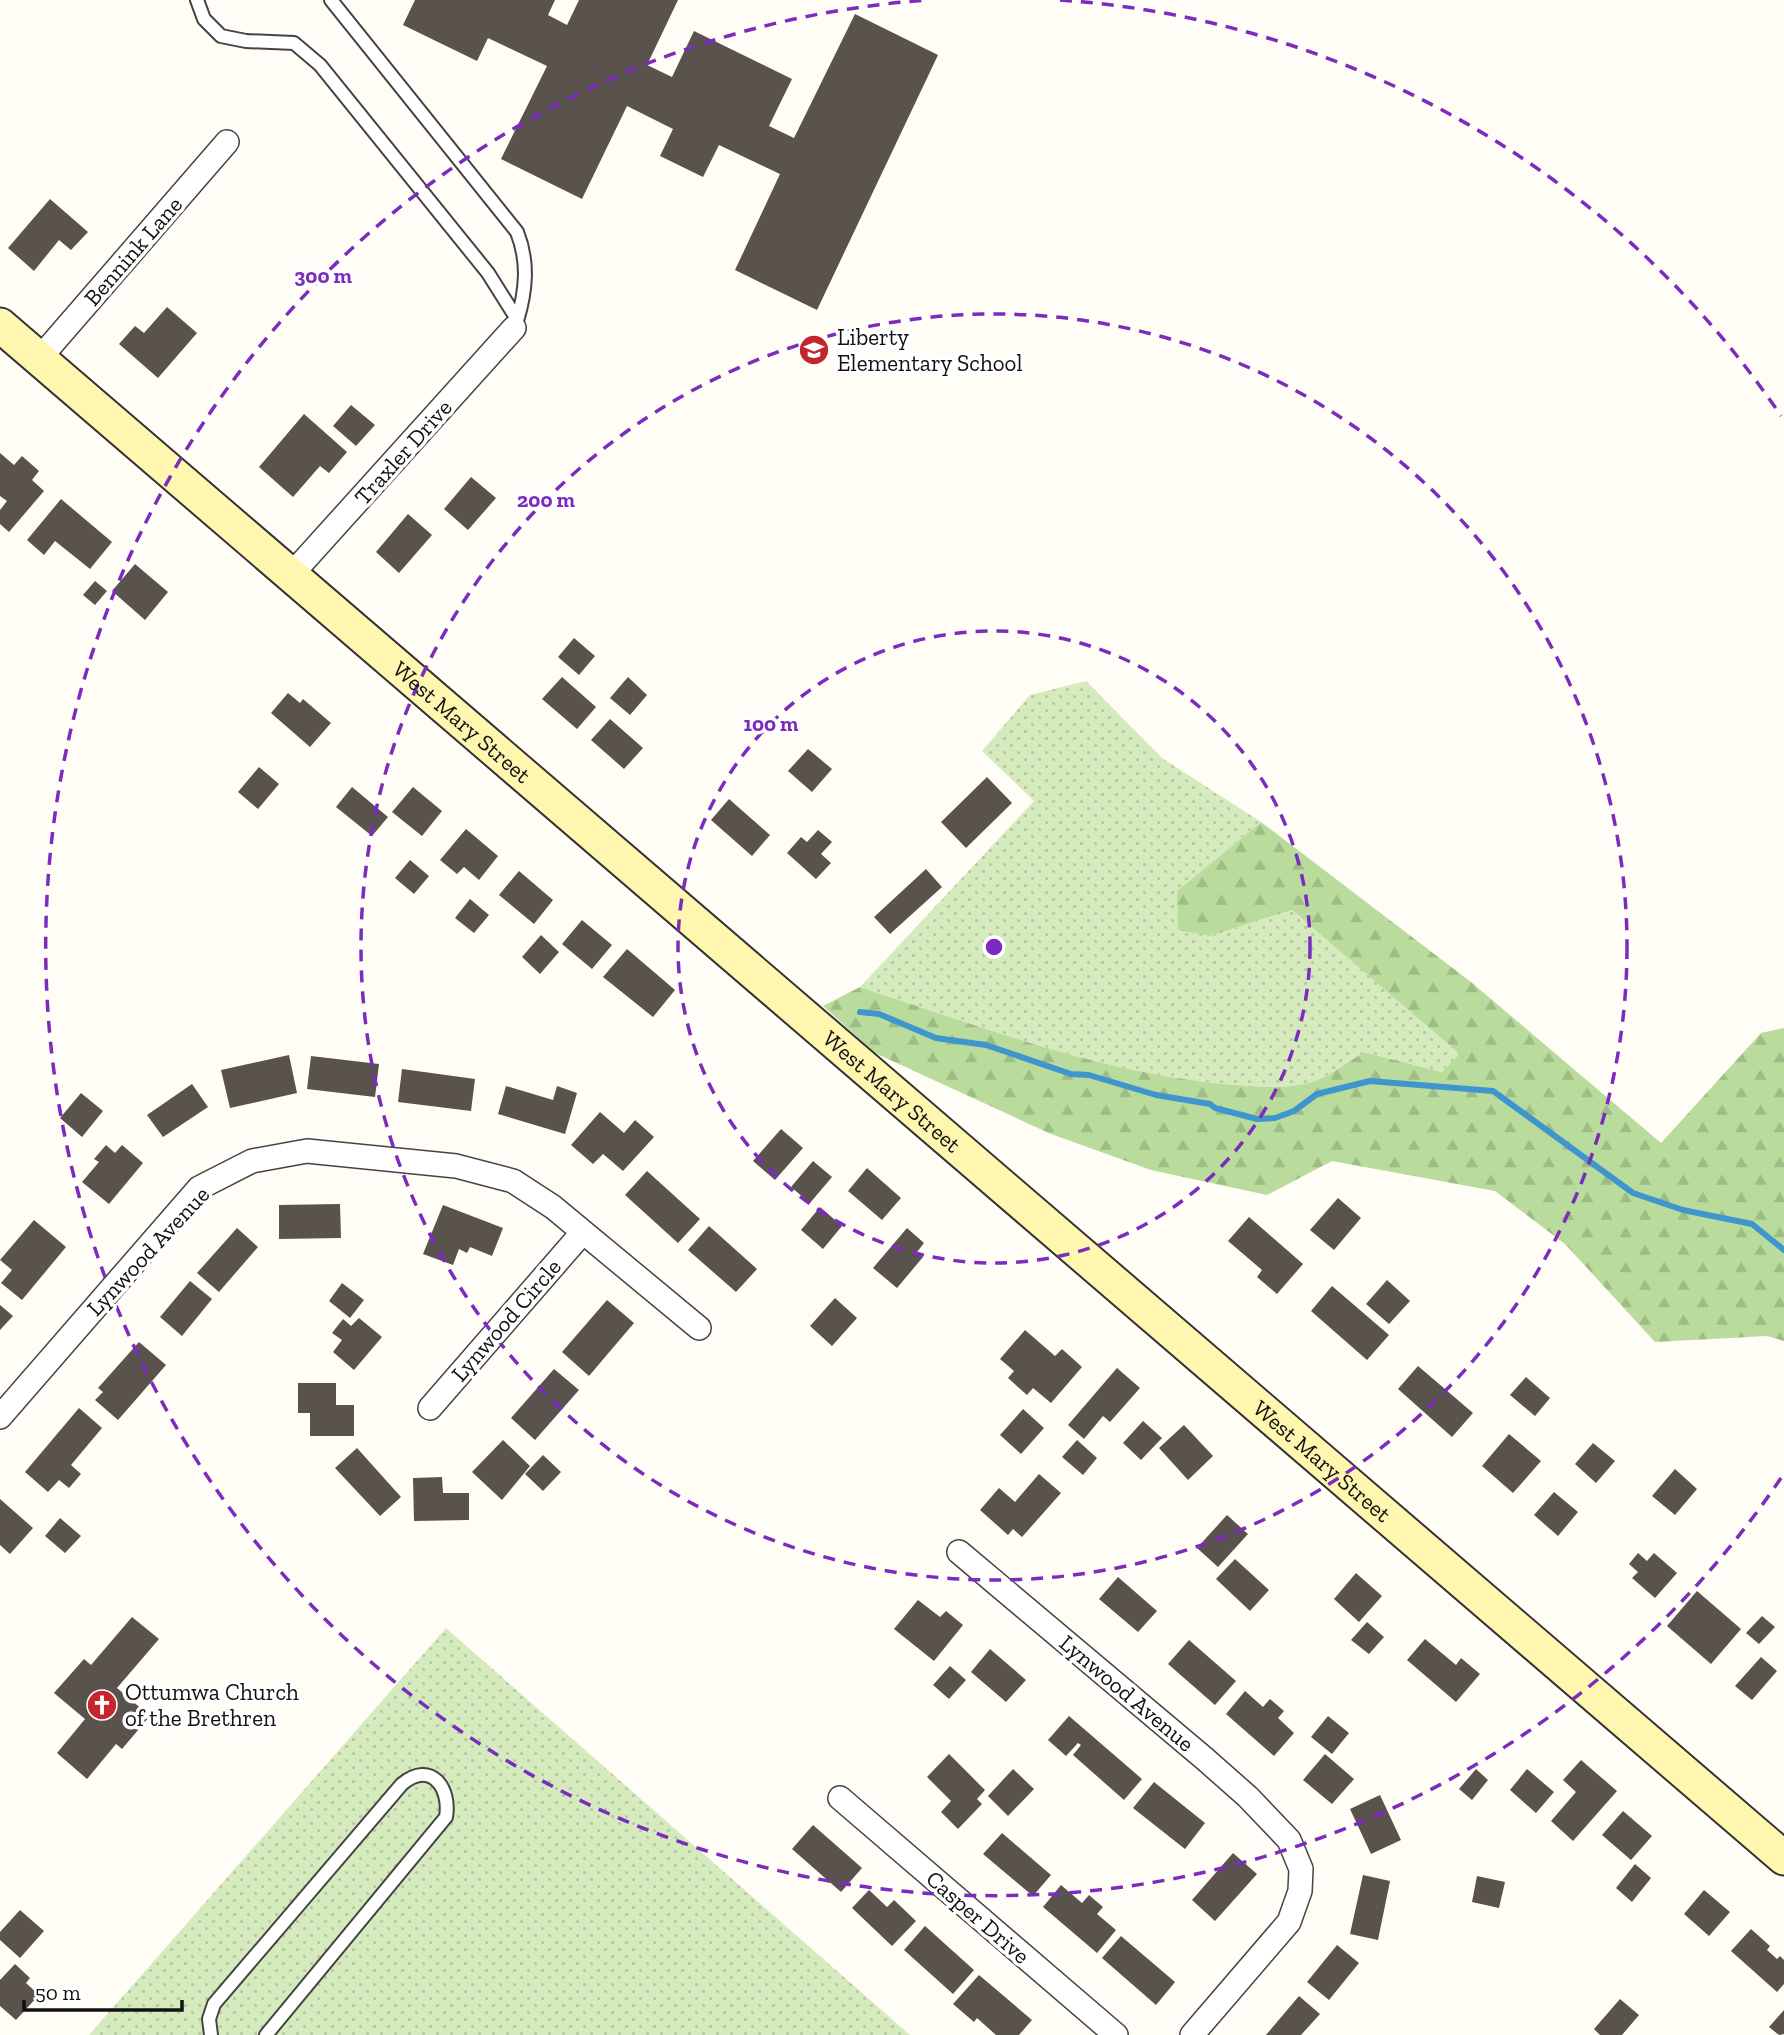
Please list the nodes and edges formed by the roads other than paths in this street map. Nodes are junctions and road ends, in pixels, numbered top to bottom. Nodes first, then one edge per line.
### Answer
1 (197, 0) edge
2 (331, 0) edge
3 (228, 142) dead end
4 (516, 324) junction
5 (0, 325) edge
6 (39, 359) junction
7 (291, 575) junction
8 (583, 1232) junction
9 (699, 1328) dead end
10 (430, 1408) dead end
11 (0, 1417) edge
12 (959, 1552) dead end
13 (840, 1798) dead end
14 (1784, 1858) edge
15 (211, 2035) edge
16 (267, 2035) edge
17 (1116, 2035) edge
18 (1192, 2035) edge

1 - 4 lane
2 - 4 lane
3 - 6 street, Bennink Lane
4 - 7 street, Traxler Drive
5 - 6 main road, West Mary Street
6 - 7 main road, West Mary Street
7 - 14 main road, West Mary Street
8 - 9 street, Lynwood Avenue
8 - 10 street, Lynwood Circle
8 - 11 street, Lynwood Avenue
12 - 18 street, Lynwood Avenue
13 - 17 street, Casper Drive
15 - 16 lane

